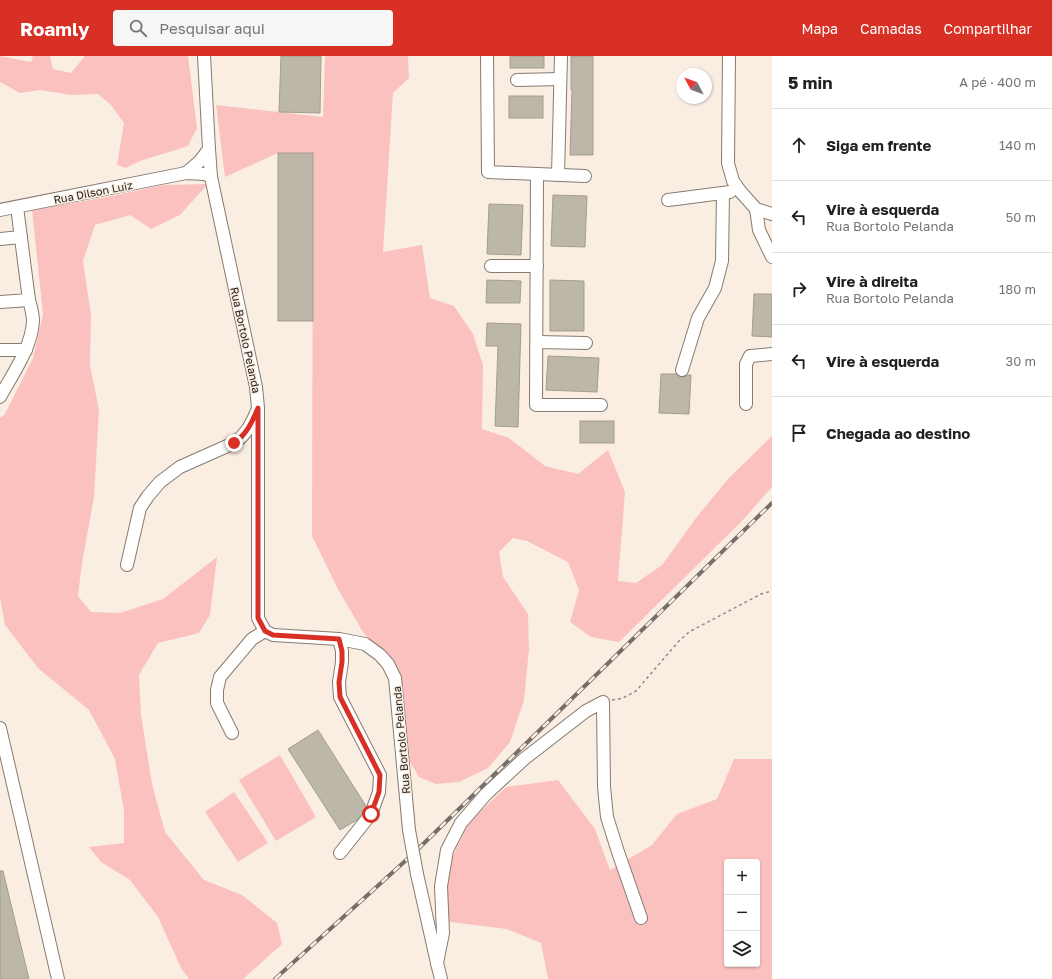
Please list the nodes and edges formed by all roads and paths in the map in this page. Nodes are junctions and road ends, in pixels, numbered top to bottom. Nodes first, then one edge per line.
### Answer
1 (204, 56) edge
2 (487, 56) edge
3 (561, 56) edge
4 (729, 56) edge
5 (560, 79) junction
6 (517, 80) dead end
7 (209, 149) junction
8 (186, 173) junction
9 (537, 174) junction
10 (558, 175) junction
11 (585, 176) dead end
12 (211, 177) junction
13 (740, 191) junction
14 (724, 193) junction
15 (668, 200) dead end
16 (17, 207) junction
17 (756, 209) junction
18 (0, 210) edge
19 (772, 214) edge
20 (21, 237) junction
21 (0, 239) edge
22 (772, 258) edge
23 (491, 266) dead end
24 (537, 266) junction
25 (29, 300) junction
26 (0, 302) edge
27 (537, 342) junction
28 (586, 343) dead end
29 (0, 350) edge
30 (26, 350) junction
31 (772, 354) edge
32 (682, 370) dead end
33 (0, 398) edge
34 (746, 404) dead end
35 (601, 406) dead end
36 (258, 408) junction
37 (127, 565) dead end
38 (772, 591) edge
39 (265, 631) junction
40 (339, 639) junction
41 (603, 702) junction
42 (0, 728) edge
43 (232, 733) dead end
44 (340, 853) dead end
45 (641, 918) dead end
46 (437, 963) junction
47 (58, 979) edge
48 (441, 979) edge

1 - 7 street, Rua Bortolo Pelanda
2 - 9 street
3 - 5 street
4 - 13 street
5 - 6 street
5 - 10 street
7 - 8 street
7 - 12 street, Rua Bortolo Pelanda
8 - 12 street
8 - 16 street, Rua Dilson Luiz
9 - 10 street
9 - 24 street
10 - 11 street
12 - 36 street, Rua Bortolo Pelanda
13 - 14 street
13 - 17 street
14 - 15 street
14 - 32 street
16 - 18 street, Rua Dilson Luiz
16 - 20 street
17 - 19 street
17 - 22 street
20 - 21 street
20 - 25 street
23 - 24 street
24 - 27 street
25 - 26 street
25 - 30 street
27 - 28 street
27 - 35 street
29 - 30 street
30 - 33 street
31 - 34 street
36 - 37 street
36 - 39 street, Rua Bortolo Pelanda
38 - 41 path
39 - 40 street, Rua Bortolo Pelanda
39 - 43 street
40 - 44 street
40 - 46 street, Rua Bortolo Pelanda, bridge
41 - 45 street
41 - 46 street
42 - 47 street
46 - 48 street, Rua Bortolo Pelanda

